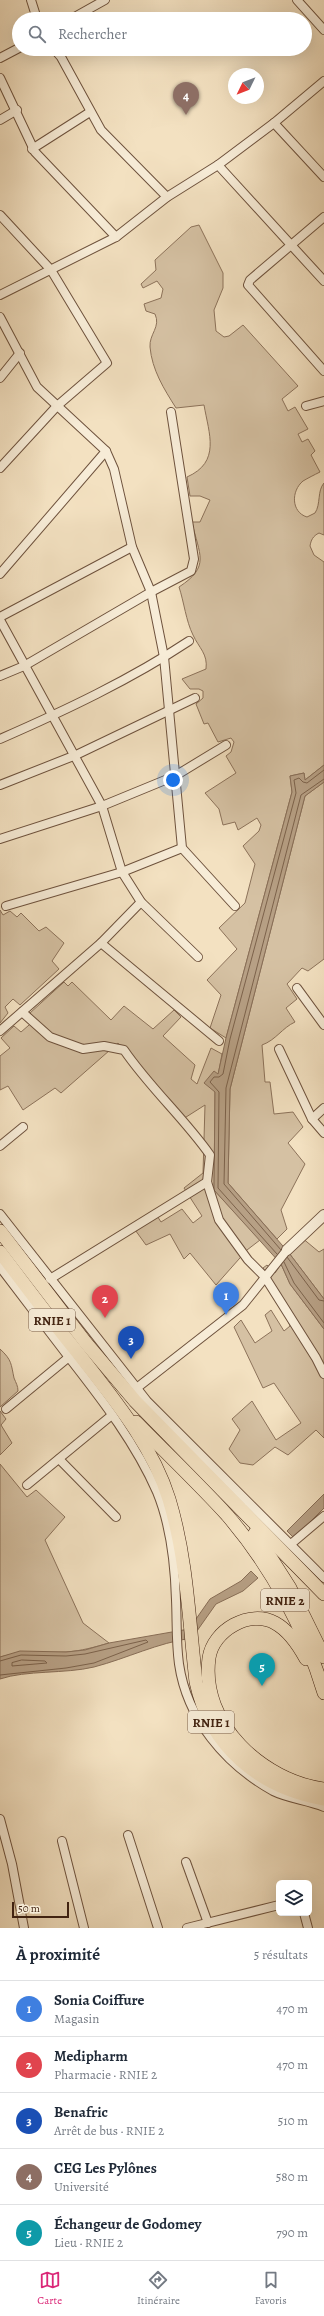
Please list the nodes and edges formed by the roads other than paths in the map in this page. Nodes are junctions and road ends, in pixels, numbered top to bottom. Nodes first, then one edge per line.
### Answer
1 (31, 0) edge
2 (105, 0) edge
3 (297, 0) edge
4 (35, 12) edge
5 (84, 12) edge
6 (308, 12) edge
7 (312, 17) edge
8 (324, 30) edge
9 (12, 52) edge
10 (60, 56) edge
11 (0, 58) edge
12 (0, 78) edge
13 (323, 84) edge
14 (17, 110) junction
15 (90, 112) junction
16 (0, 120) edge
17 (274, 123) junction
18 (32, 149) junction
19 (218, 165) junction
20 (324, 177) edge
21 (167, 197) junction
22 (0, 215) edge
23 (324, 217) edge
24 (116, 237) junction
25 (292, 246) junction
26 (51, 270) junction
27 (324, 281) edge
28 (0, 295) edge
29 (1, 320) edge
30 (20, 353) junction
31 (324, 372) edge
32 (0, 378) edge
33 (324, 400) edge
34 (57, 406) junction
35 (306, 406) dead end
36 (171, 412) dead end
37 (106, 452) junction
38 (0, 468) edge
39 (132, 547) junction
40 (0, 574) edge
41 (151, 592) junction
42 (0, 618) edge
43 (189, 641) dead end
44 (164, 657) junction
45 (24, 666) junction
46 (0, 676) edge
47 (195, 698) dead end
48 (170, 709) junction
49 (54, 715) junction
50 (0, 740) edge
51 (226, 745) dead end
52 (76, 755) junction
53 (175, 776) junction
54 (0, 785) edge
55 (102, 806) junction
56 (0, 839) edge
57 (182, 848) junction
58 (122, 872) junction
59 (141, 902) junction
60 (6, 906) dead end
61 (235, 906) dead end
62 (101, 942) junction
63 (198, 957) dead end
64 (297, 988) dead end
65 (22, 1012) junction
66 (324, 1025) edge
67 (0, 1031) edge
68 (219, 1041) dead end
69 (279, 1048) dead end
70 (324, 1108) edge
71 (312, 1119) junction
72 (23, 1127) dead end
73 (324, 1133) edge
74 (0, 1146) edge
75 (207, 1182) junction
76 (0, 1214) edge
77 (324, 1215) edge
78 (0, 1231) edge
79 (287, 1250) joint
80 (0, 1252) edge
81 (0, 1267) edge
82 (265, 1277) junction
83 (50, 1280) junction
84 (69, 1357) junction
85 (80, 1371) junction
86 (324, 1374) edge
87 (104, 1387) junction
88 (138, 1388) junction
89 (6, 1409) dead end
90 (112, 1415) junction
91 (59, 1459) junction
92 (27, 1485) dead end
93 (234, 1504) junction
94 (324, 1516) edge
95 (116, 1517) dead end
96 (290, 1544) junction
97 (324, 1578) edge
98 (324, 1594) edge
99 (324, 1657) edge
100 (323, 1690) edge
101 (324, 1789) edge
102 (324, 1799) edge
103 (324, 1807) edge
104 (0, 1819) edge
105 (128, 1835) dead end
106 (62, 1841) dead end
107 (186, 1862) dead end
108 (276, 1906) edge
109 (305, 1916) edge
110 (208, 1923) junction
111 (24, 1928) edge
112 (84, 1928) edge
113 (158, 1928) edge
114 (187, 1928) edge
115 (308, 1928) edge

1 - 4 street
2 - 5 street
3 - 6 street
7 - 8 street
9 - 11 street
10 - 15 street
12 - 14 street
13 - 17 street
14 - 16 street
14 - 18 street
15 - 18 street
15 - 21 street
17 - 19 street
17 - 20 street
18 - 24 street
19 - 21 street
19 - 25 street
21 - 24 street
22 - 26 street
23 - 25 street
24 - 26 street
25 - 27 street
25 - 31 street
26 - 28 street
26 - 34 street
29 - 30 street
30 - 32 street
30 - 34 street
33 - 35 street
34 - 37 street
34 - 38 street
36 - 41 street
37 - 39 street
37 - 40 street
39 - 41 street
39 - 42 street
41 - 44 street
41 - 45 street
42 - 45 street
43 - 44 street
44 - 48 street
44 - 49 street
45 - 46 street
45 - 49 street
47 - 48 street
48 - 52 street
48 - 53 street
49 - 50 street
49 - 52 street
51 - 53 street
52 - 54 street
52 - 55 street
53 - 55 street
53 - 57 street
55 - 56 street
55 - 58 street
57 - 58 street
57 - 61 street
58 - 59 street
58 - 60 street
59 - 62 street
59 - 63 street
62 - 65 street
62 - 68 street
64 - 66 street
65 - 67 street
65 - 75 street
69 - 71 street
70 - 71 street
71 - 73 street
72 - 74 street
75 - 82 street
75 - 83 street
76 - 83 street
77 - 79 street
78 - 93 highway, RNIE 1
79 - 82 street
80 - 87 highway, RNIE 1
81 - 84 street
82 - 86 street
82 - 88 street
83 - 88 street
84 - 85 street
84 - 89 street
85 - 87 highway
85 - 90 street
87 - 100 highway, RNIE 2 / RNIE 2
87 - 102 highway, RNIE 1
88 - 96 street
90 - 91 street
90 - 103 street
91 - 92 street
91 - 95 street
93 - 98 highway, RNIE 1
93 - 99 highway, RNIE 2 / RNIE 2
94 - 96 street
96 - 97 street
100 - 101 highway
104 - 111 street
105 - 113 street
106 - 112 street
107 - 110 street
108 - 110 street
109 - 115 street
110 - 114 street

